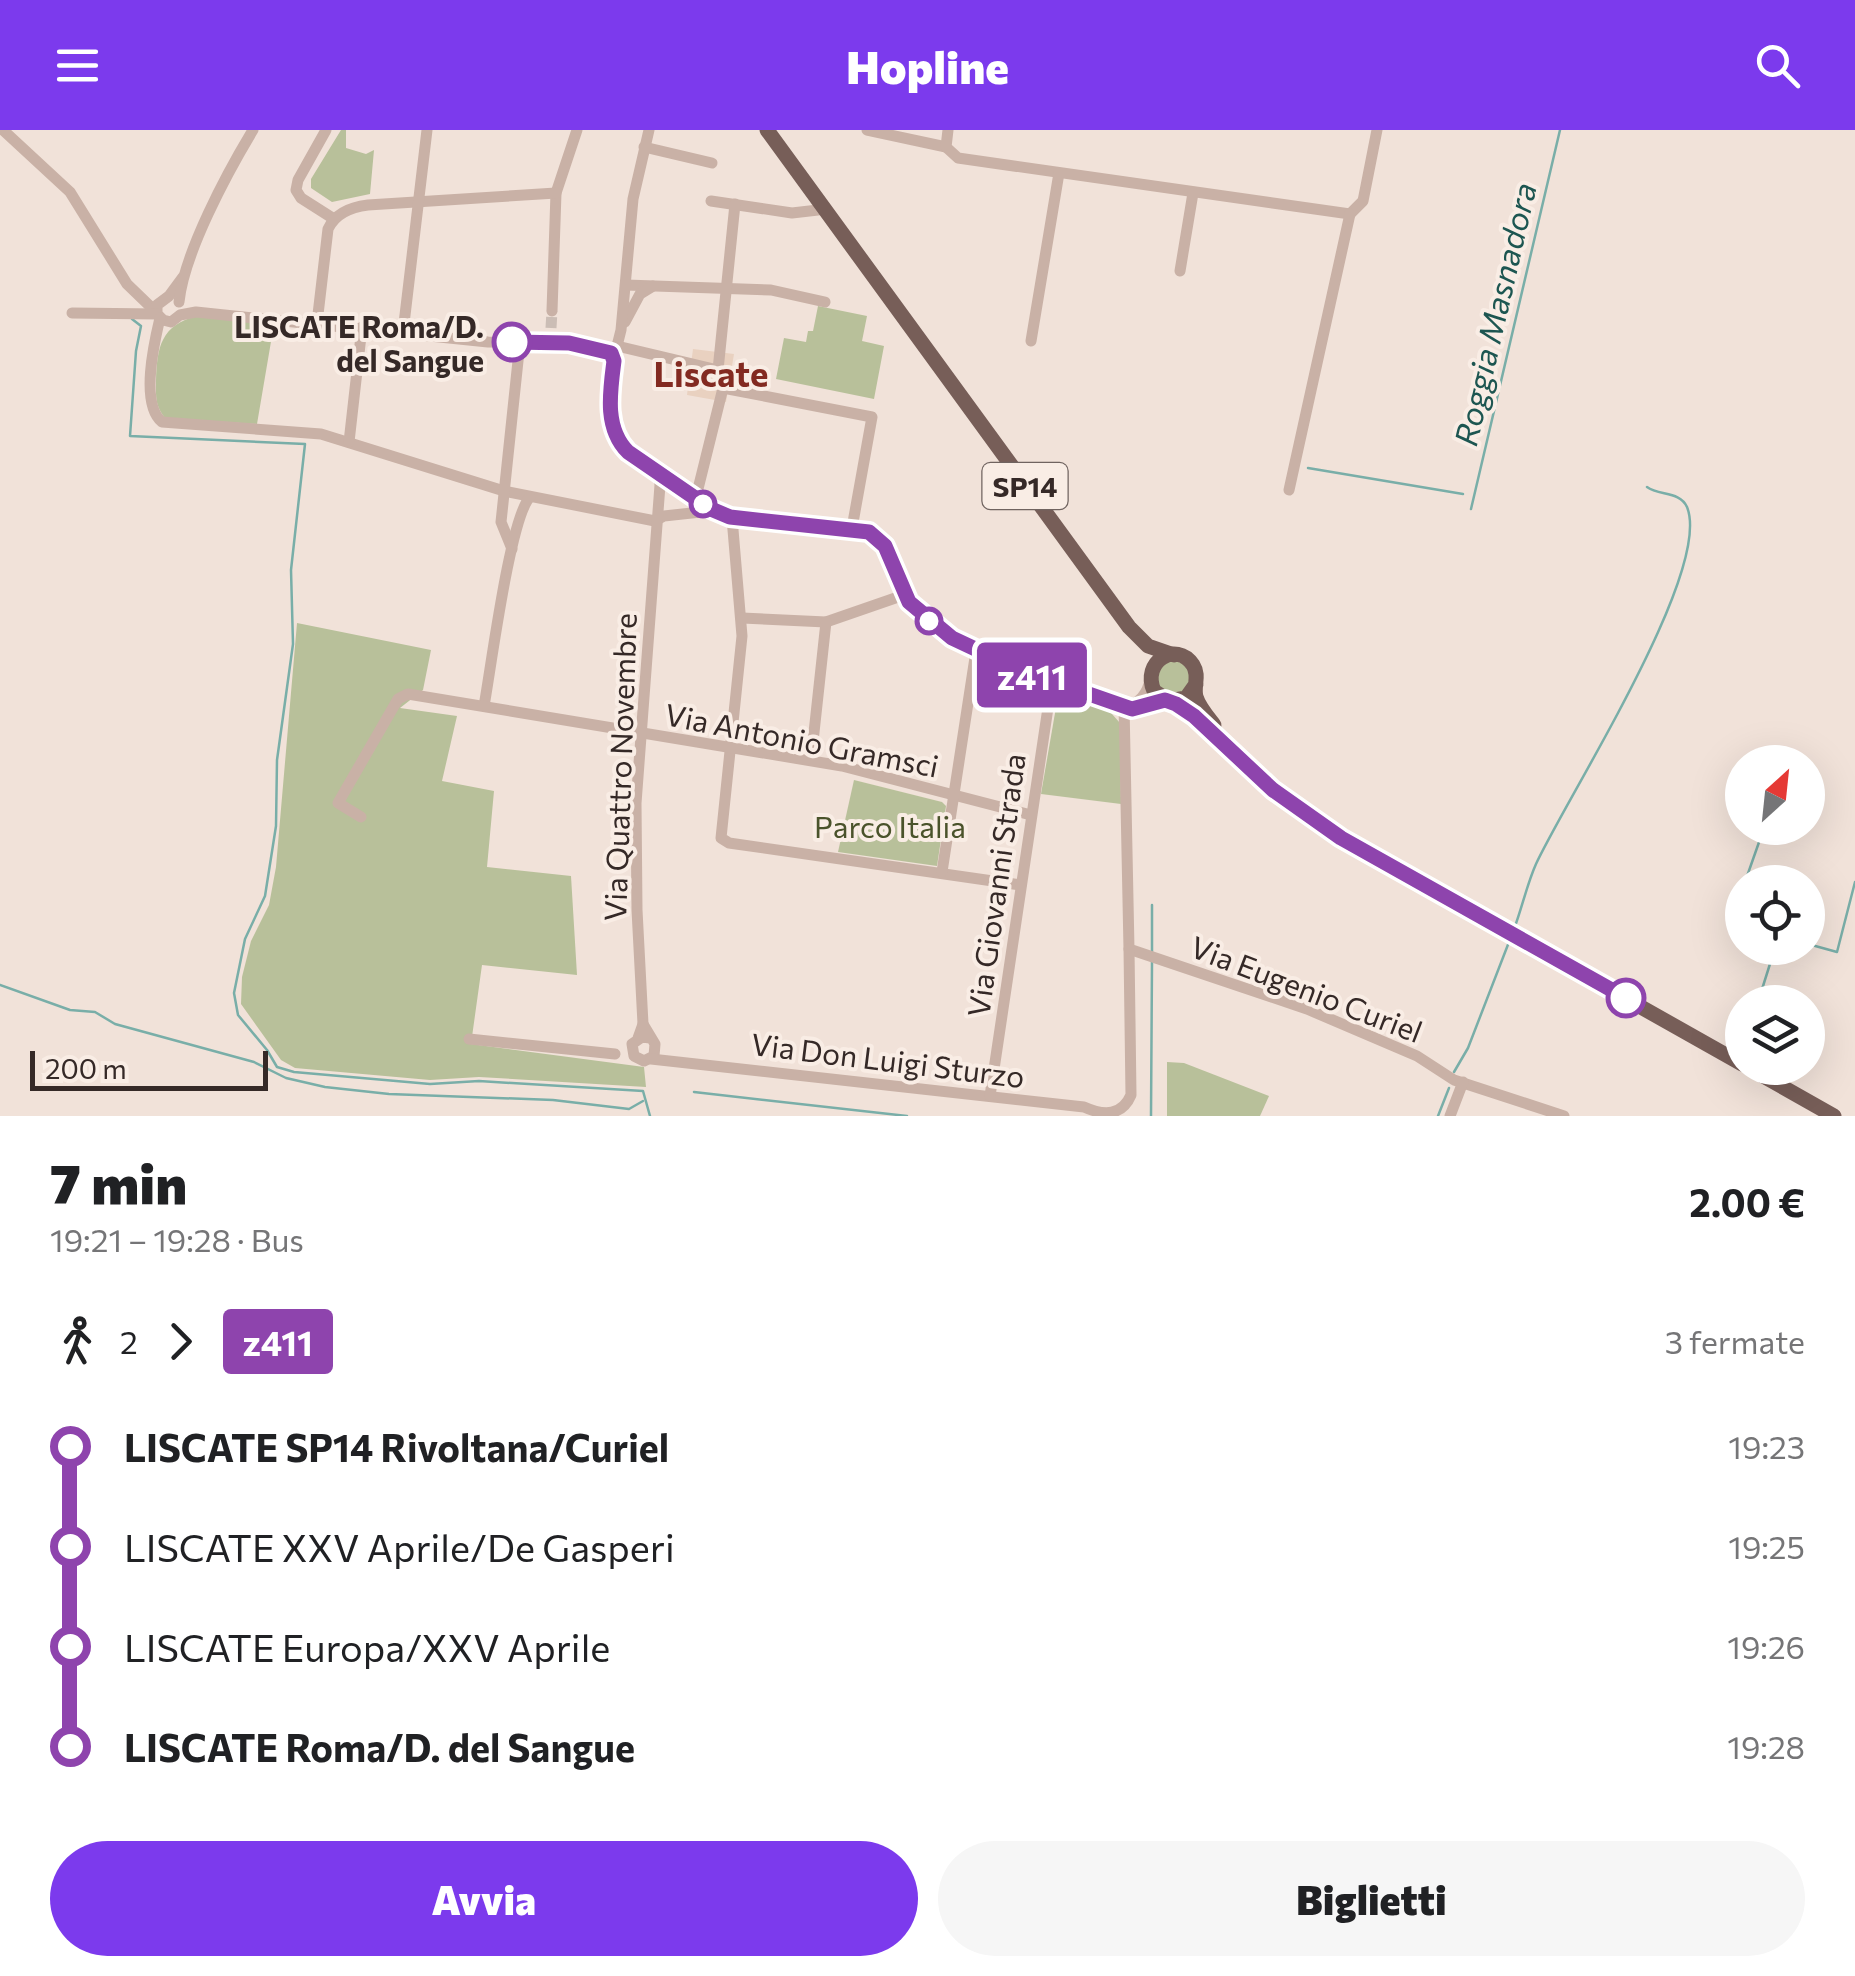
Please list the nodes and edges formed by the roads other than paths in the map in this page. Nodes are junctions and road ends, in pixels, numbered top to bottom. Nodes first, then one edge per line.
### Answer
1 (3, 130) edge
2 (253, 130) edge
3 (326, 130) edge
4 (427, 130) edge
5 (577, 130) edge
6 (649, 130) edge
7 (759, 130) edge
8 (768, 130) edge
9 (867, 130) edge
10 (948, 130) edge
11 (1377, 130) edge
12 (644, 147) junction
13 (948, 150) junction
14 (712, 164) dead end
15 (1059, 173) junction
16 (1193, 193) junction
17 (556, 194) junction
18 (711, 202) dead end
19 (419, 204) junction
20 (735, 204) junction
21 (818, 210) junction
22 (1350, 214) junction
23 (334, 219) junction
24 (1180, 271) dead end
25 (626, 285) junction
26 (653, 286) junction
27 (725, 289) junction
28 (825, 302) dead end
29 (168, 309) junction
30 (552, 311) tunnel mouth
31 (72, 313) dead end
32 (316, 323) junction
33 (362, 328) junction
34 (552, 328) tunnel mouth
35 (621, 330) junction
36 (403, 332) junction
37 (1031, 341) dead end
38 (520, 342) junction
39 (552, 342) junction
40 (923, 345) junction
41 (614, 350) junction
42 (718, 370) junction
43 (724, 388) junction
44 (349, 442) junction
45 (658, 471) junction
46 (1289, 490) dead end
47 (504, 492) junction
48 (687, 492) junction
49 (530, 496) junction
50 (658, 500) junction
51 (685, 513) junction
52 (718, 513) junction
53 (669, 516) junction
54 (732, 518) junction
55 (655, 520) junction
56 (852, 528) junction
57 (512, 550) junction
58 (904, 595) junction
59 (742, 618) junction
60 (826, 622) junction
61 (1129, 626) junction
62 (976, 651) junction
63 (1174, 655) junction
64 (1150, 677) junction
65 (1052, 681) junction
66 (1196, 684) junction
67 (1168, 701) junction
68 (484, 706) junction
69 (1124, 706) junction
70 (640, 733) junction
71 (730, 748) junction
72 (811, 760) junction
73 (1243, 764) junction
74 (954, 795) junction
75 (1031, 815) junction
76 (361, 816) dead end
77 (942, 872) junction
78 (1021, 885) junction
79 (1129, 949) junction
80 (468, 1039) dead end
81 (644, 1047) junction
82 (1725, 1054) edge
83 (1463, 1082) junction
84 (1780, 1085) edge
85 (990, 1096) junction
86 (1450, 1116) edge
87 (1564, 1116) edge
88 (1834, 1116) edge

1 - 29 street
2 - 29 street
3 - 23 street
4 - 19 street
5 - 17 street
6 - 12 street
7 - 21 main road, SP14
8 - 40 main road, SP14
9 - 13 street
10 - 13 street
11 - 22 street
12 - 14 street
12 - 25 street
13 - 15 street
15 - 16 street
15 - 37 street
16 - 22 street
16 - 24 street
17 - 19 street
17 - 30 street
18 - 20 street
19 - 23 street
19 - 36 street
20 - 21 street
20 - 27 street
21 - 40 main road, SP14
22 - 46 street
23 - 32 street
25 - 26 street
25 - 35 street
26 - 27 street
26 - 35 street
27 - 28 street
27 - 42 street
29 - 31 street
29 - 32 street
29 - 44 street
32 - 33 street
33 - 36 street
33 - 44 street
34 - 39 street
35 - 41 street
36 - 38 street
38 - 39 street
38 - 47 street
39 - 41 street
40 - 61 main road, SP14
41 - 42 street
41 - 45 street
42 - 43 street
43 - 48 street
43 - 56 street
44 - 47 street
45 - 48 street
45 - 50 street, Via Quattro Novembre
47 - 49 street
47 - 57 street
48 - 50 street
48 - 51 street
48 - 52 street
49 - 55 street
49 - 57 street
50 - 53 street
50 - 55 street, Via Quattro Novembre
51 - 52 street
51 - 53 street
52 - 54 street
53 - 55 street
54 - 56 street
54 - 59 street
55 - 70 street, Via Quattro Novembre
56 - 58 street
57 - 68 street
58 - 60 street
58 - 62 street
59 - 60 street
59 - 71 street
60 - 72 street
61 - 63 main road, SP14
61 - 64 main road, SP14
62 - 65 street
62 - 74 street
63 - 64 main road
63 - 66 main road, SP14
64 - 67 main road, SP14
64 - 69 street
65 - 69 street
65 - 75 street, Via Giovanni Strada
66 - 67 main road
66 - 73 main road, SP14
67 - 69 street
67 - 73 main road, SP14
68 - 70 street, Via Antonio Gramsci
68 - 76 street, Via Antonio Gramsci
69 - 79 street
70 - 71 street, Via Antonio Gramsci
70 - 81 street, Via Quattro Novembre
71 - 72 street, Via Antonio Gramsci
71 - 77 street
72 - 74 street, Via Antonio Gramsci
73 - 82 main road, SP14
74 - 75 street, Via Antonio Gramsci
74 - 77 street
75 - 78 street, Via Giovanni Strada
77 - 78 street
78 - 85 street, Via Giovanni Strada
79 - 83 street, Via Eugenio Curiel
79 - 85 street, Via Don Luigi Sturzo
80 - 81 street
81 - 85 street, Via Don Luigi Sturzo
83 - 86 street
83 - 87 street, Via Eugenio Curiel
84 - 88 main road

